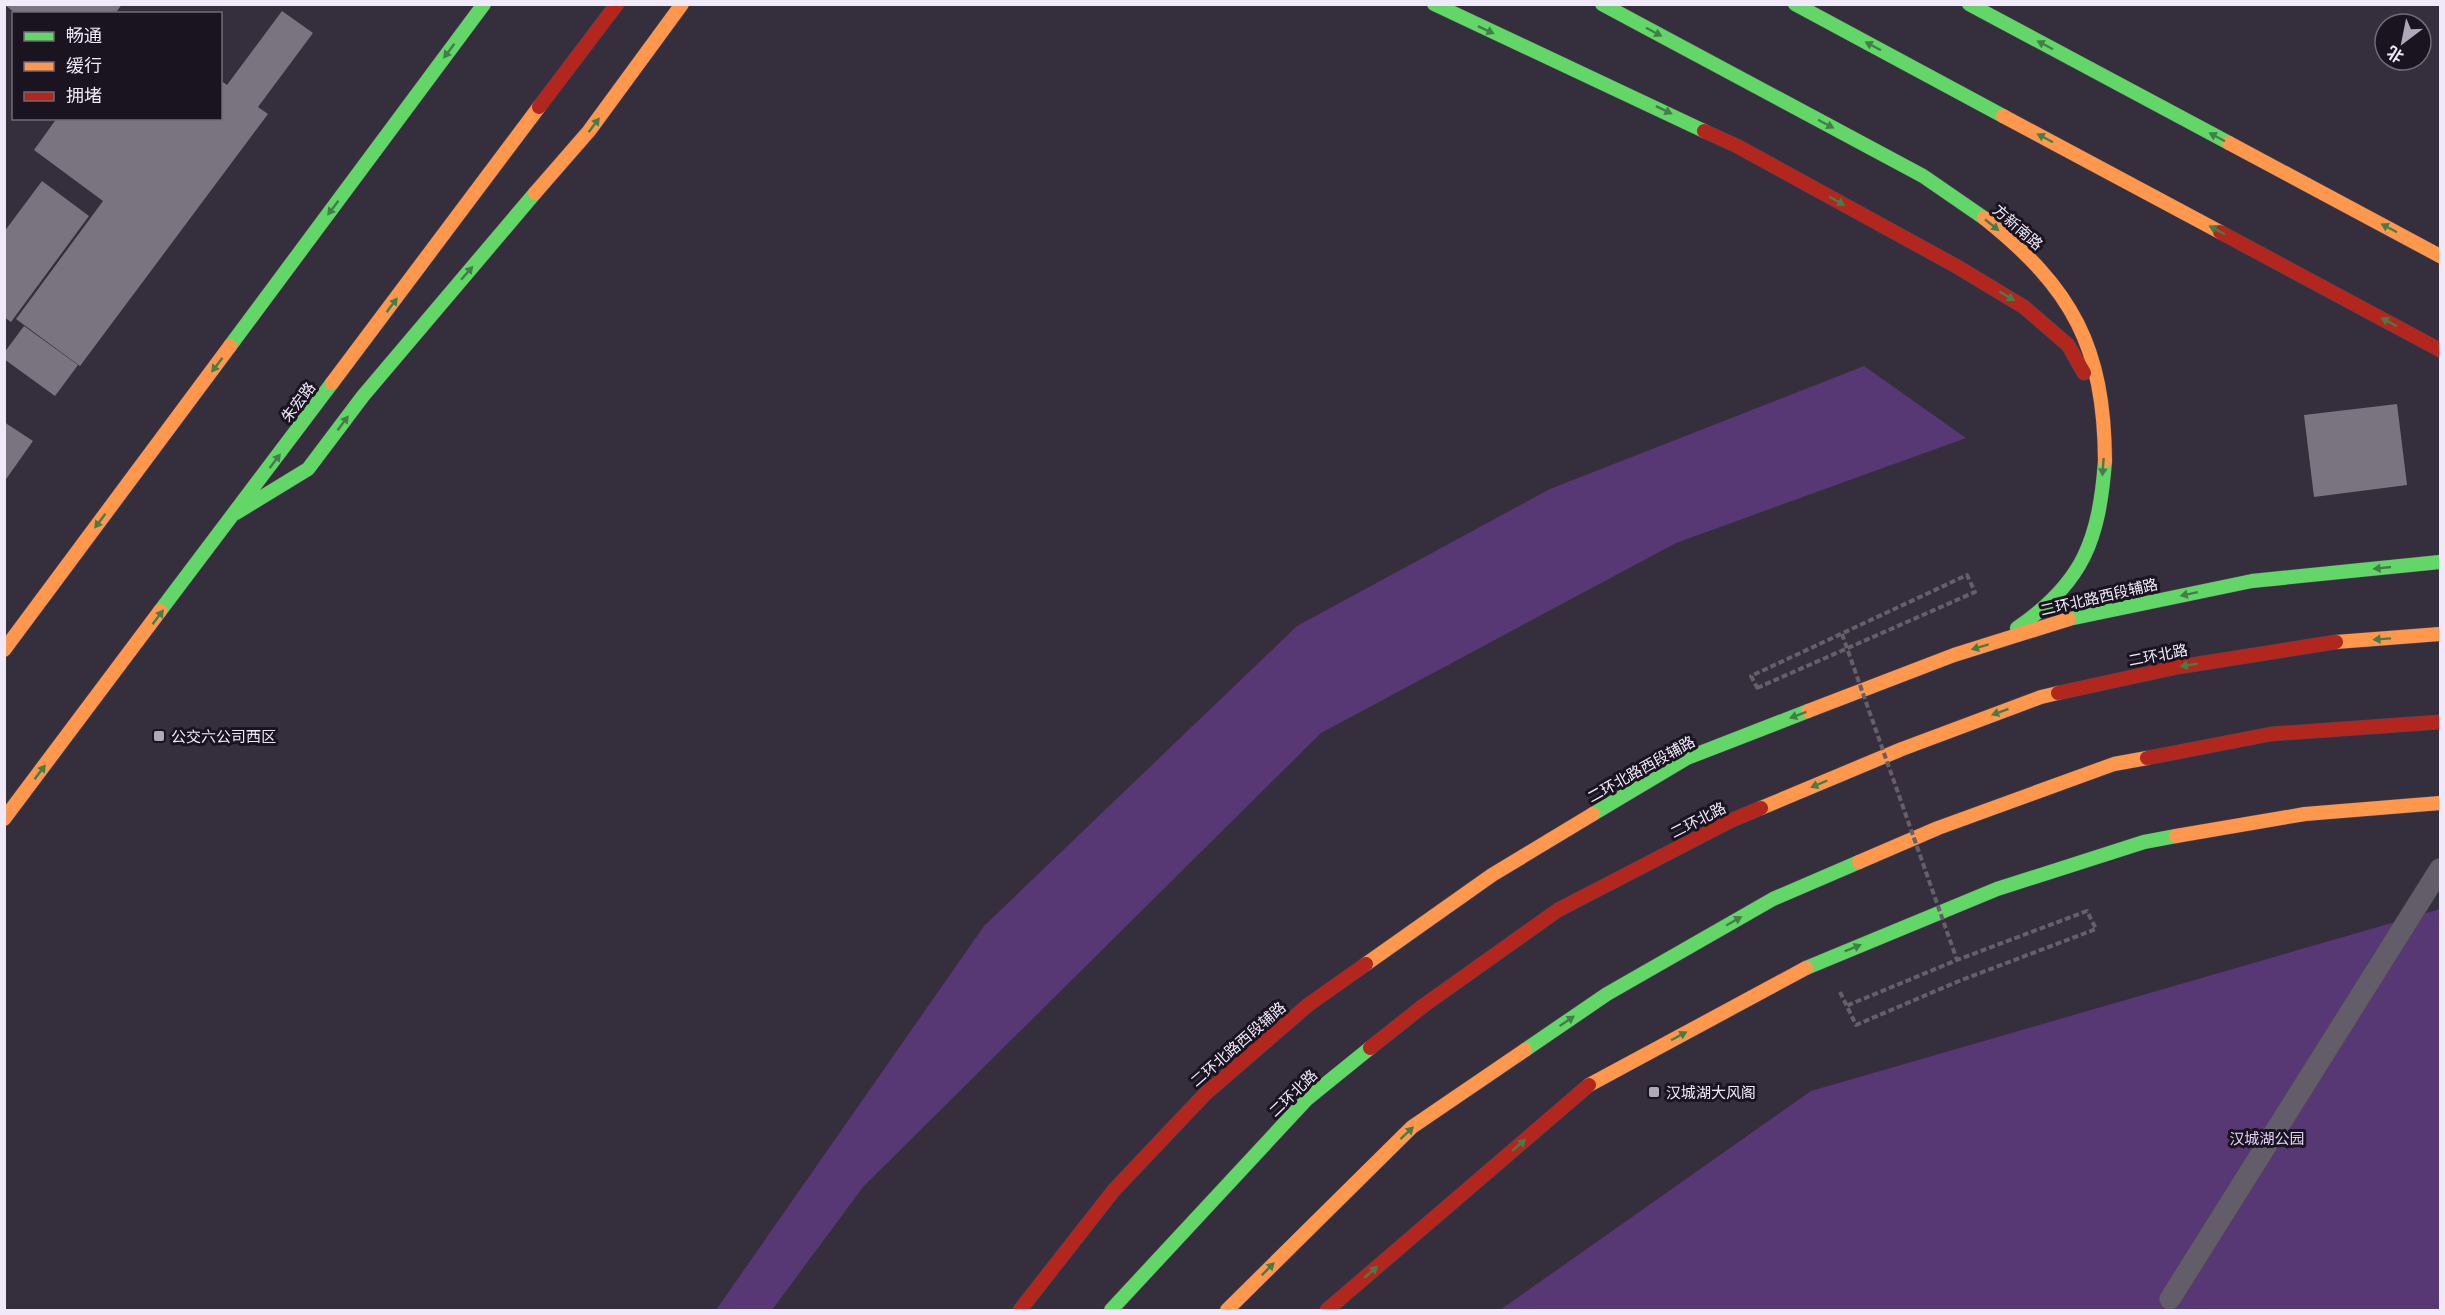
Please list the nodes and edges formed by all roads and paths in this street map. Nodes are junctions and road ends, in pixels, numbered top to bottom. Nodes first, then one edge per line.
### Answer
1 (484, 4) edge
2 (617, 4) edge
3 (682, 4) edge
4 (1434, 4) edge
5 (1602, 4) edge
6 (1796, 4) edge
7 (1969, 4) edge
8 (2440, 256) edge
9 (2440, 350) edge
10 (2106, 431) junction
11 (236, 513) junction
12 (2440, 562) edge
13 (1842, 634) junction
14 (2440, 634) edge
15 (2001, 640) junction
16 (4, 650) edge
17 (1751, 676) dead end
18 (1757, 688) dead end
19 (2440, 722) edge
20 (2440, 803) edge
21 (4, 819) edge
22 (2440, 869) edge
23 (1826, 958) junction
24 (1958, 960) junction
25 (1846, 1006) junction
26 (2170, 1299) dead end
27 (1020, 1311) edge
28 (1111, 1311) edge
29 (1227, 1311) edge
30 (1327, 1311) edge

1 -> 16 main road
11 -> 2 main road, 朱宏路
11 -> 3 main road
4 -> 10 main road
5 -> 10 main road, 方新南路
9 -> 6 main road
8 -> 7 main road
10 -> 15 main road, 方新南路
21 -> 11 main road, 朱宏路
12 -> 15 main road, 二环北路西段辅路
13 - 17 path
13 - 18 path
13 - 24 path, bridge
14 -> 28 main road, 二环北路
15 -> 27 main road, 二环北路西段辅路
29 -> 19 main road
23 -> 20 main road
22 - 26 lane
23 - 25 path
30 -> 23 main road
24 - 25 path
24 - 25 path

